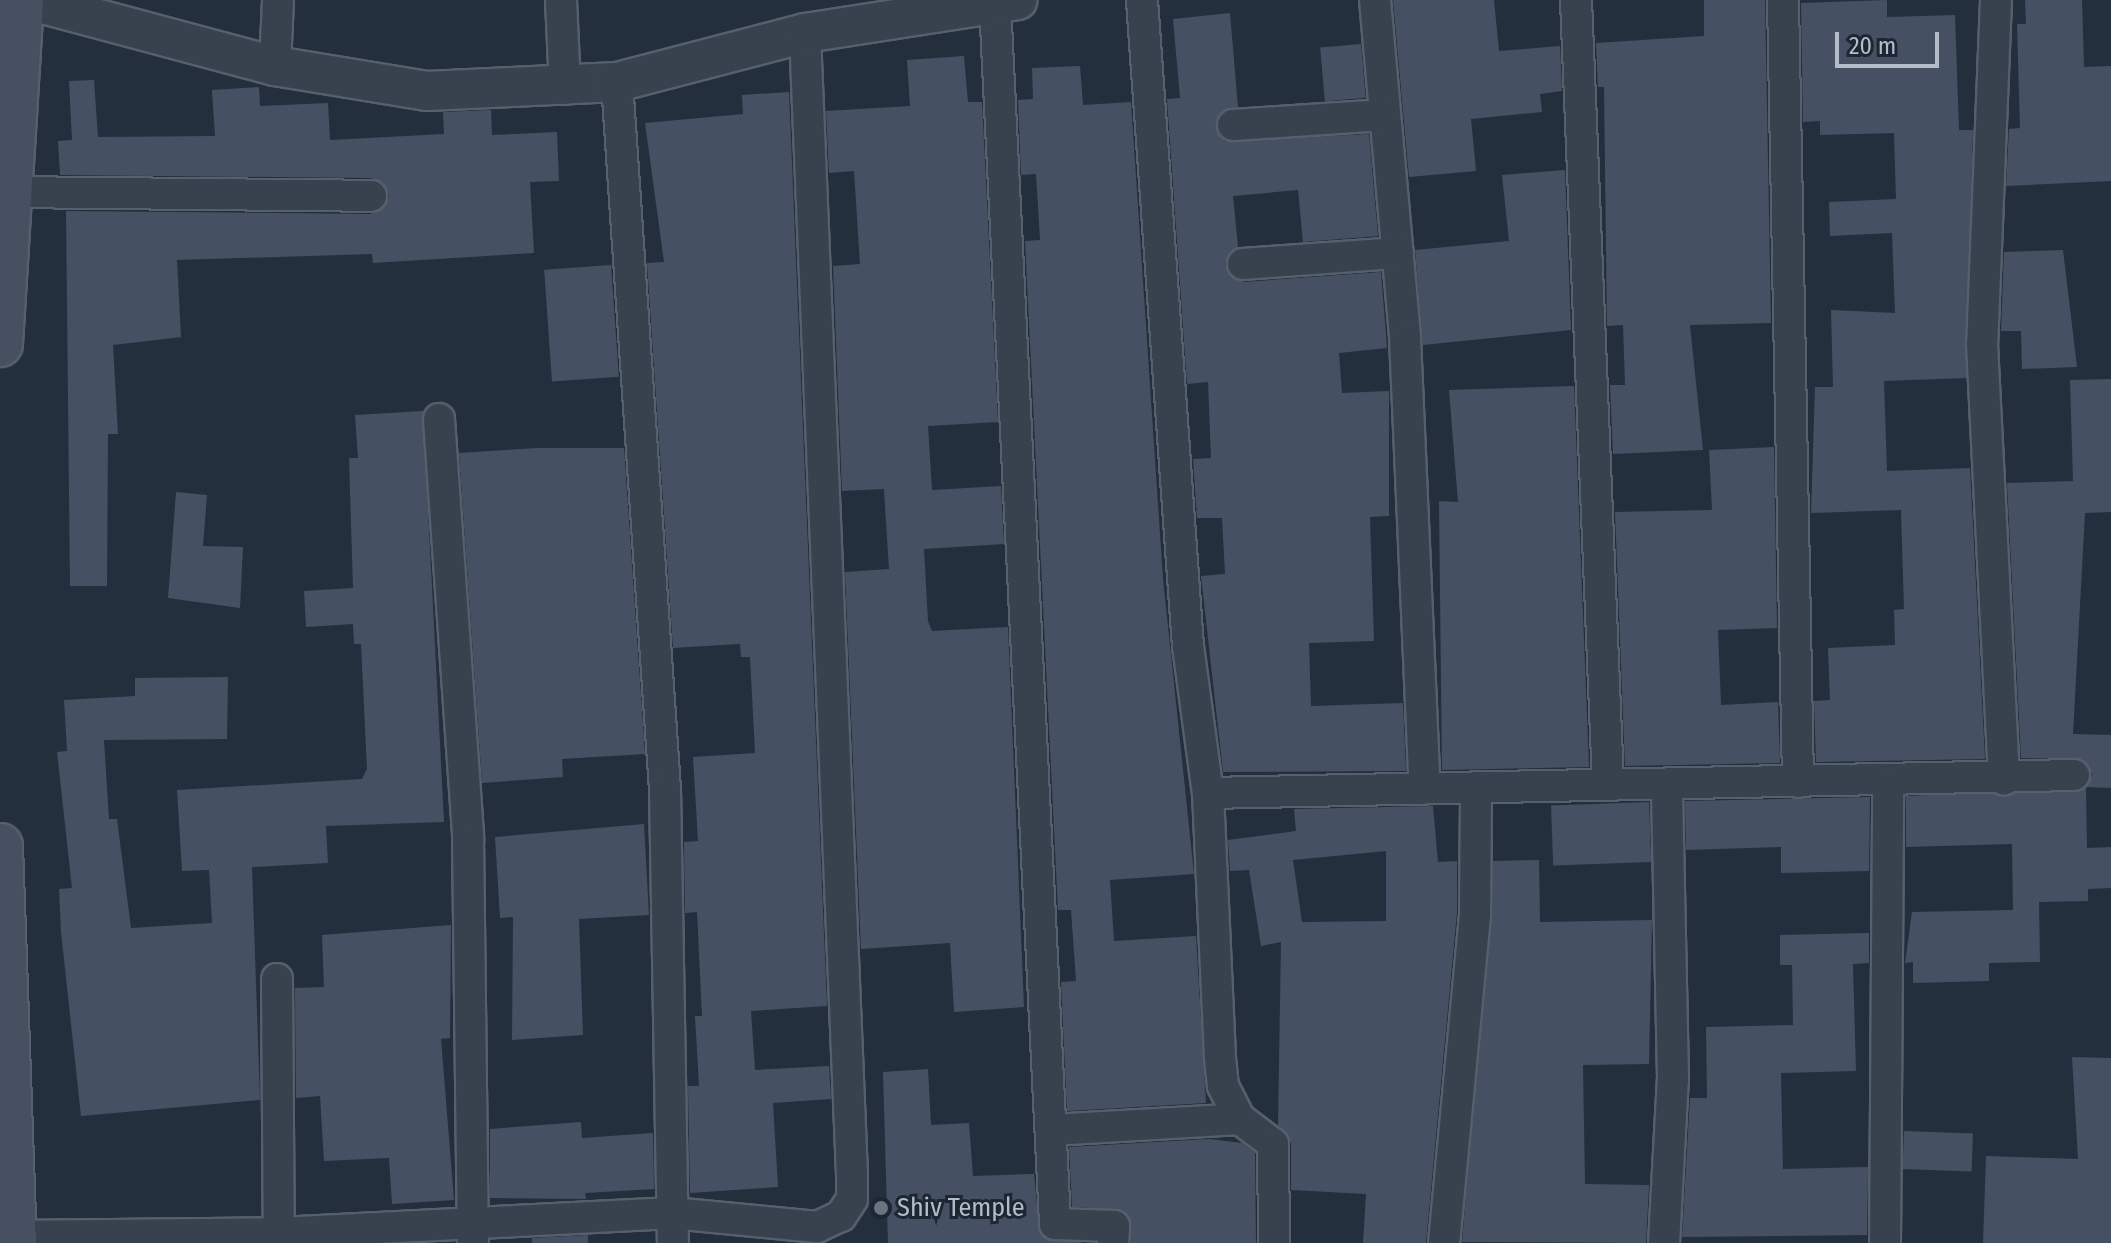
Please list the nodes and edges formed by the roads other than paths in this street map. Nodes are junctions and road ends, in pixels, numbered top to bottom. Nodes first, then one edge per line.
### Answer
1 (21, 0) edge
2 (28, 0) edge
3 (278, 0) edge
4 (561, 0) edge
5 (1142, 0) edge
6 (1375, 0) edge
7 (1576, 0) edge
8 (1783, 0) edge
9 (1996, 0) edge
10 (1006, 2) edge
11 (805, 33) junction
12 (275, 66) junction
13 (617, 82) junction
14 (565, 89) junction
15 (1385, 115) junction
16 (1233, 125) dead end
17 (7, 192) junction
18 (371, 196) dead end
19 (1398, 253) junction
20 (1243, 264) dead end
21 (0, 344) edge
22 (439, 419) dead end
23 (2074, 775) dead end
24 (2004, 779) junction
25 (1888, 781) junction
26 (1608, 782) junction
27 (1798, 782) junction
28 (1667, 784) junction
29 (1476, 787) junction
30 (1425, 789) junction
31 (1208, 793) junction
32 (0, 846) edge
33 (277, 979) dead end
34 (1240, 1119) junction
35 (1051, 1130) junction
36 (672, 1228) edge
37 (10, 1235) edge
38 (473, 1236) edge
39 (279, 1238) edge
40 (1113, 1243) edge
41 (1274, 1243) edge
42 (1444, 1243) edge
43 (1664, 1243) edge
44 (1885, 1243) edge

1 - 17 main road
2 - 12 street
3 - 12 street
4 - 14 street
5 - 31 street
6 - 15 street
7 - 26 street
8 - 27 street
9 - 24 street
10 - 11 street
10 - 35 street
11 - 13 street
11 - 36 street
12 - 14 street
13 - 14 street
13 - 36 street
15 - 16 street
15 - 19 street
17 - 18 street
17 - 21 main road
19 - 20 street
19 - 30 street
22 - 38 street
23 - 24 street
24 - 25 street
25 - 27 street
25 - 44 street
26 - 28 street
26 - 29 street
27 - 28 street
28 - 43 street
29 - 30 street
29 - 42 street
30 - 31 street
31 - 34 street
32 - 37 main road
33 - 39 street
34 - 35 street
34 - 41 street
35 - 40 street
36 - 38 street
37 - 39 street
38 - 39 street

